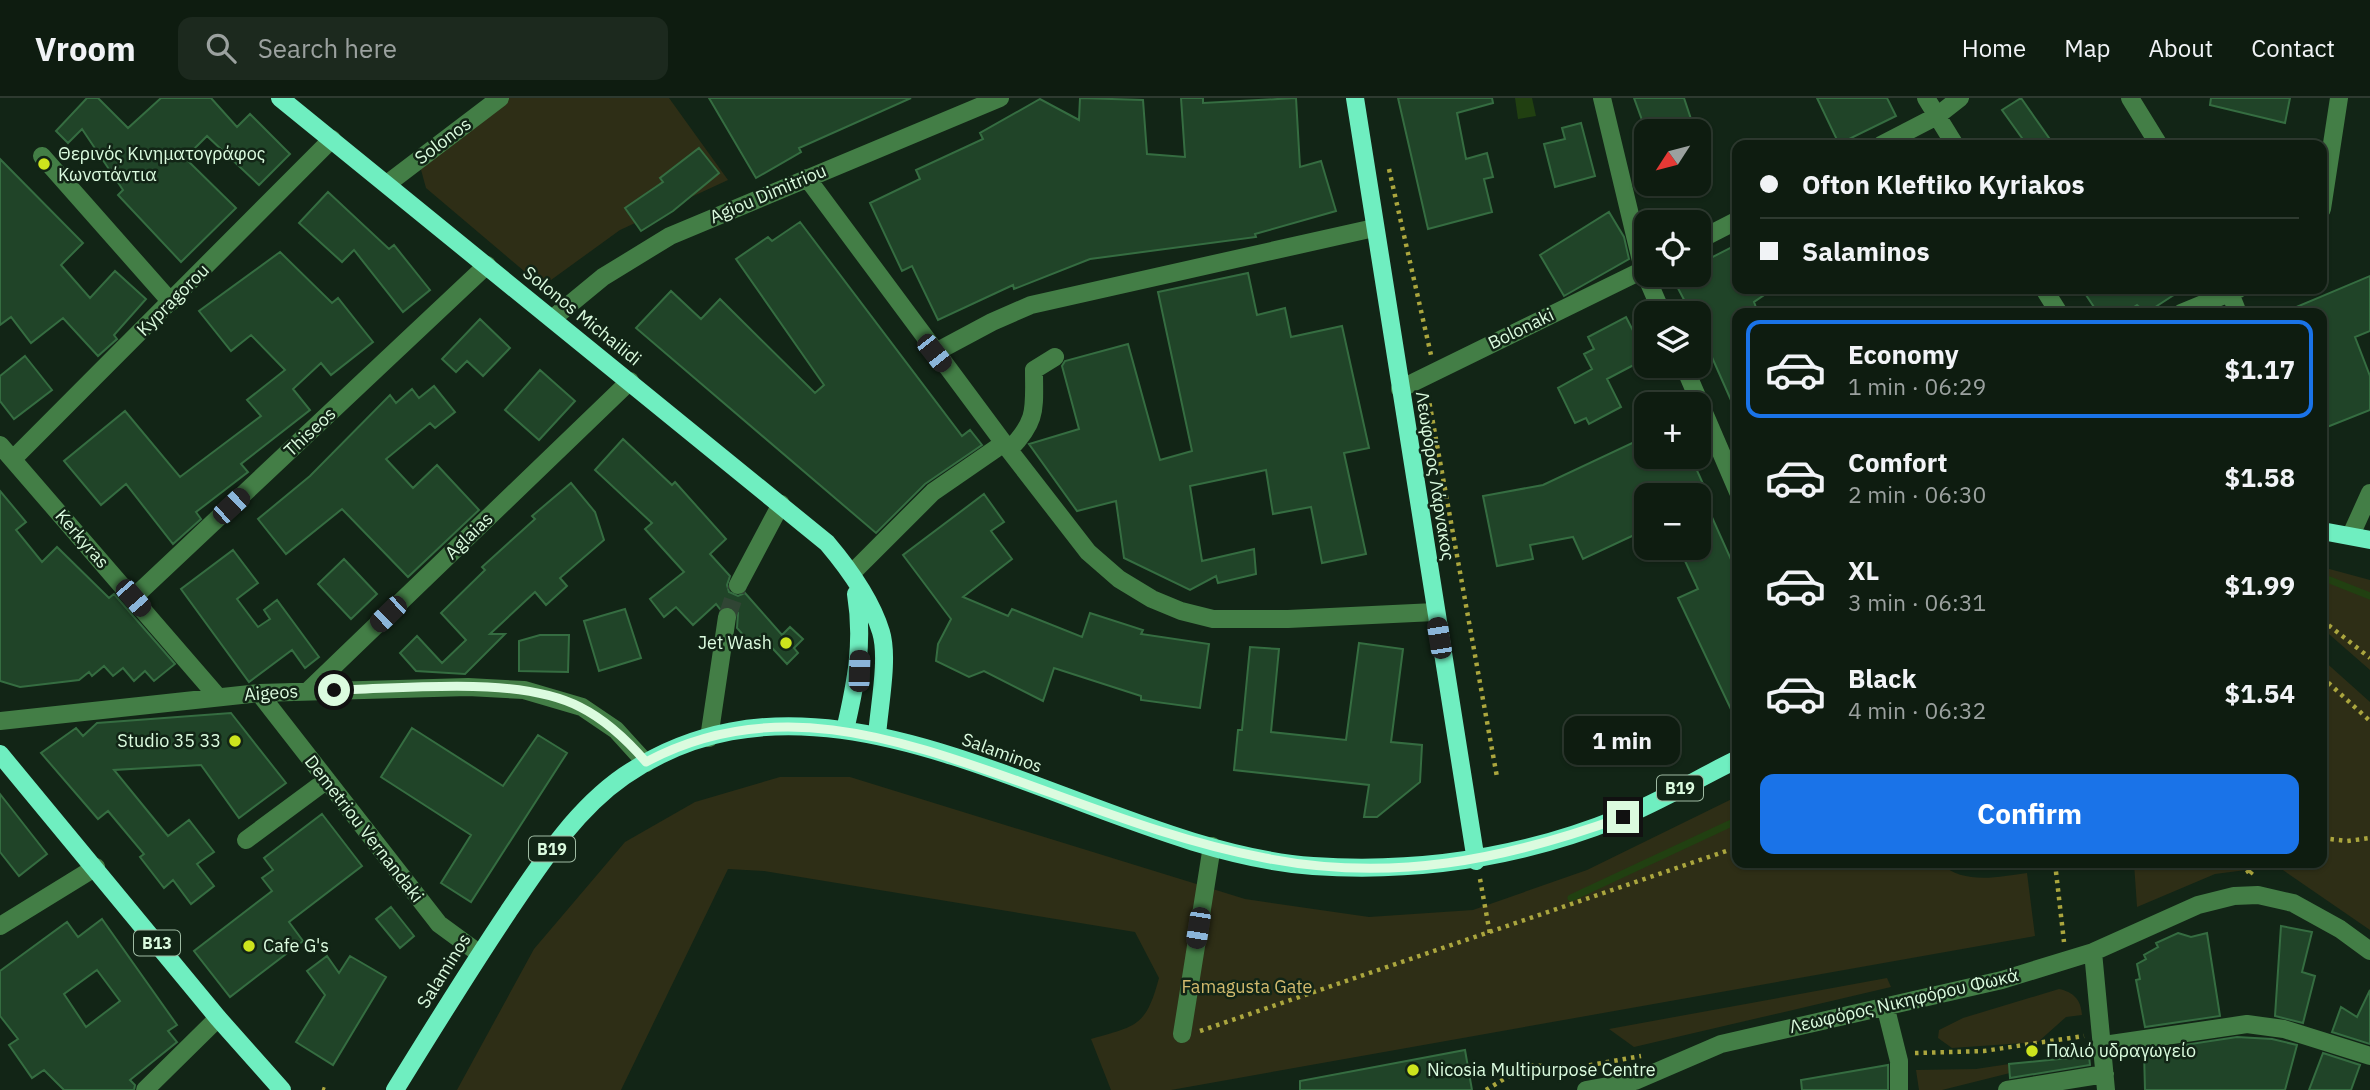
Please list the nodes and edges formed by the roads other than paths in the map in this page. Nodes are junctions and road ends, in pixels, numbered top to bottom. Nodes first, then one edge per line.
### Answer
1 (280, 98) edge
2 (500, 98) edge
3 (1000, 98) edge
4 (1355, 98) edge
5 (1602, 98) edge
6 (1926, 98) edge
7 (1960, 98) edge
8 (2130, 98) edge
9 (2339, 98) edge
10 (1937, 116) junction
11 (332, 139) junction
12 (1891, 140) edge
13 (1952, 140) edge
14 (2156, 140) edge
15 (42, 156) dead end
16 (2327, 176) edge
17 (807, 177) junction
18 (387, 184) junction
19 (1732, 223) edge
20 (1634, 225) edge
21 (1374, 228) junction
22 (1711, 234) edge
23 (487, 265) junction
24 (1634, 273) edge
25 (2228, 294) edge
26 (171, 302) junction
27 (2193, 308) edge
28 (552, 319) junction
29 (934, 353) junction
30 (1055, 357) dead end
31 (1689, 378) edge
32 (630, 382) junction
33 (1400, 389) junction
34 (0, 444) edge
35 (1006, 446) junction
36 (13, 459) junction
37 (1732, 478) edge
38 (2370, 493) edge
39 (781, 504) junction
40 (2327, 532) edge
41 (2351, 535) junction
42 (2370, 540) edge
43 (852, 573) junction
44 (738, 585) tunnel mouth
45 (133, 598) junction
46 (1435, 611) junction
47 (727, 617) tunnel mouth
48 (308, 691) junction
49 (259, 693) junction
50 (218, 697) junction
51 (0, 721) edge
52 (845, 730) junction
53 (877, 736) junction
54 (709, 738) junction
55 (0, 754) edge
56 (646, 762) junction
57 (1732, 762) edge
58 (327, 780) junction
59 (246, 841) dead end
60 (1212, 846) junction
61 (1476, 861) junction
62 (96, 867) junction
63 (0, 926) edge
64 (2370, 951) edge
65 (2093, 952) junction
66 (480, 954) junction
67 (1886, 1009) junction
68 (218, 1018) junction
69 (1182, 1034) road end
70 (2104, 1045) junction
71 (2370, 1056) edge
72 (2106, 1082) edge
73 (145, 1090) edge
74 (282, 1090) edge
75 (395, 1090) edge
76 (1586, 1090) edge
77 (1899, 1090) edge
78 (2007, 1090) edge

1 - 11 main road, Solonos Michailidi
2 - 18 street, Solonos
3 - 17 street, Agiou Dimitriou
4 - 21 main road, Λεωφόρος Λάρνακος
5 - 20 street
6 - 10 street
7 - 10 street
8 - 14 street
9 - 16 street
10 - 12 street
10 - 13 street
11 - 18 main road, Solonos Michailidi
11 - 26 street, Kypragorou
15 - 26 street
17 - 28 street, Agiou Dimitriou
17 - 29 street
18 - 23 main road, Solonos Michailidi
19 - 22 street
21 - 29 street
21 - 33 main road, Λεωφόρος Λάρνακος
23 - 28 main road, Solonos Michailidi
23 - 45 street, Thiseos
24 - 33 street, Bolonaki
25 - 27 street
26 - 36 street, Kypragorou
28 - 32 main road, Solonos Michailidi
29 - 35 street
30 - 35 street
31 - 37 street
32 - 39 main road, Solonos Michailidi
32 - 48 street, Aglaias
33 - 46 main road, Λεωφόρος Λάρνακος
34 - 36 street, Kerkyras
35 - 43 street
35 - 46 street
36 - 45 street, Kerkyras
38 - 41 street
39 - 43 main road, Solonos Michailidi
39 - 44 street
40 - 41 main road
41 - 42 main road
43 - 52 main road
43 - 53 main road, Solonos Michailidi
45 - 50 street, Kerkyras
46 - 61 main road, Λεωφόρος Λάρνακος
47 - 54 street
48 - 49 street, Aigeos
48 - 56 street, Aigeos
49 - 50 street, Aigeos
49 - 58 street, Demetriou Vernandaki
50 - 51 street, Aigeos
52 - 53 main road, Salaminos / B19
52 - 54 main road, Salaminos / B19
53 - 60 main road, Salaminos / B19
54 - 56 main road, Salaminos / B19
55 - 62 main road, B13
56 - 66 main road, Salaminos / B19
57 - 61 main road, Salaminos / B19
58 - 59 street
58 - 66 street, Demetriou Vernandaki
60 - 61 main road, Salaminos / B19
60 - 69 street
62 - 63 street
62 - 68 main road, B13
64 - 65 street, Λεωφόρος Νικηφόρου Φωκά
65 - 67 street, Λεωφόρος Νικηφόρου Φωκά
65 - 70 street
66 - 75 main road, Salaminos / B19
67 - 76 street, Λεωφόρος Νικηφόρου Φωκά
67 - 77 street
68 - 73 street
68 - 74 main road, B13
70 - 71 street
70 - 72 street
72 - 78 street

